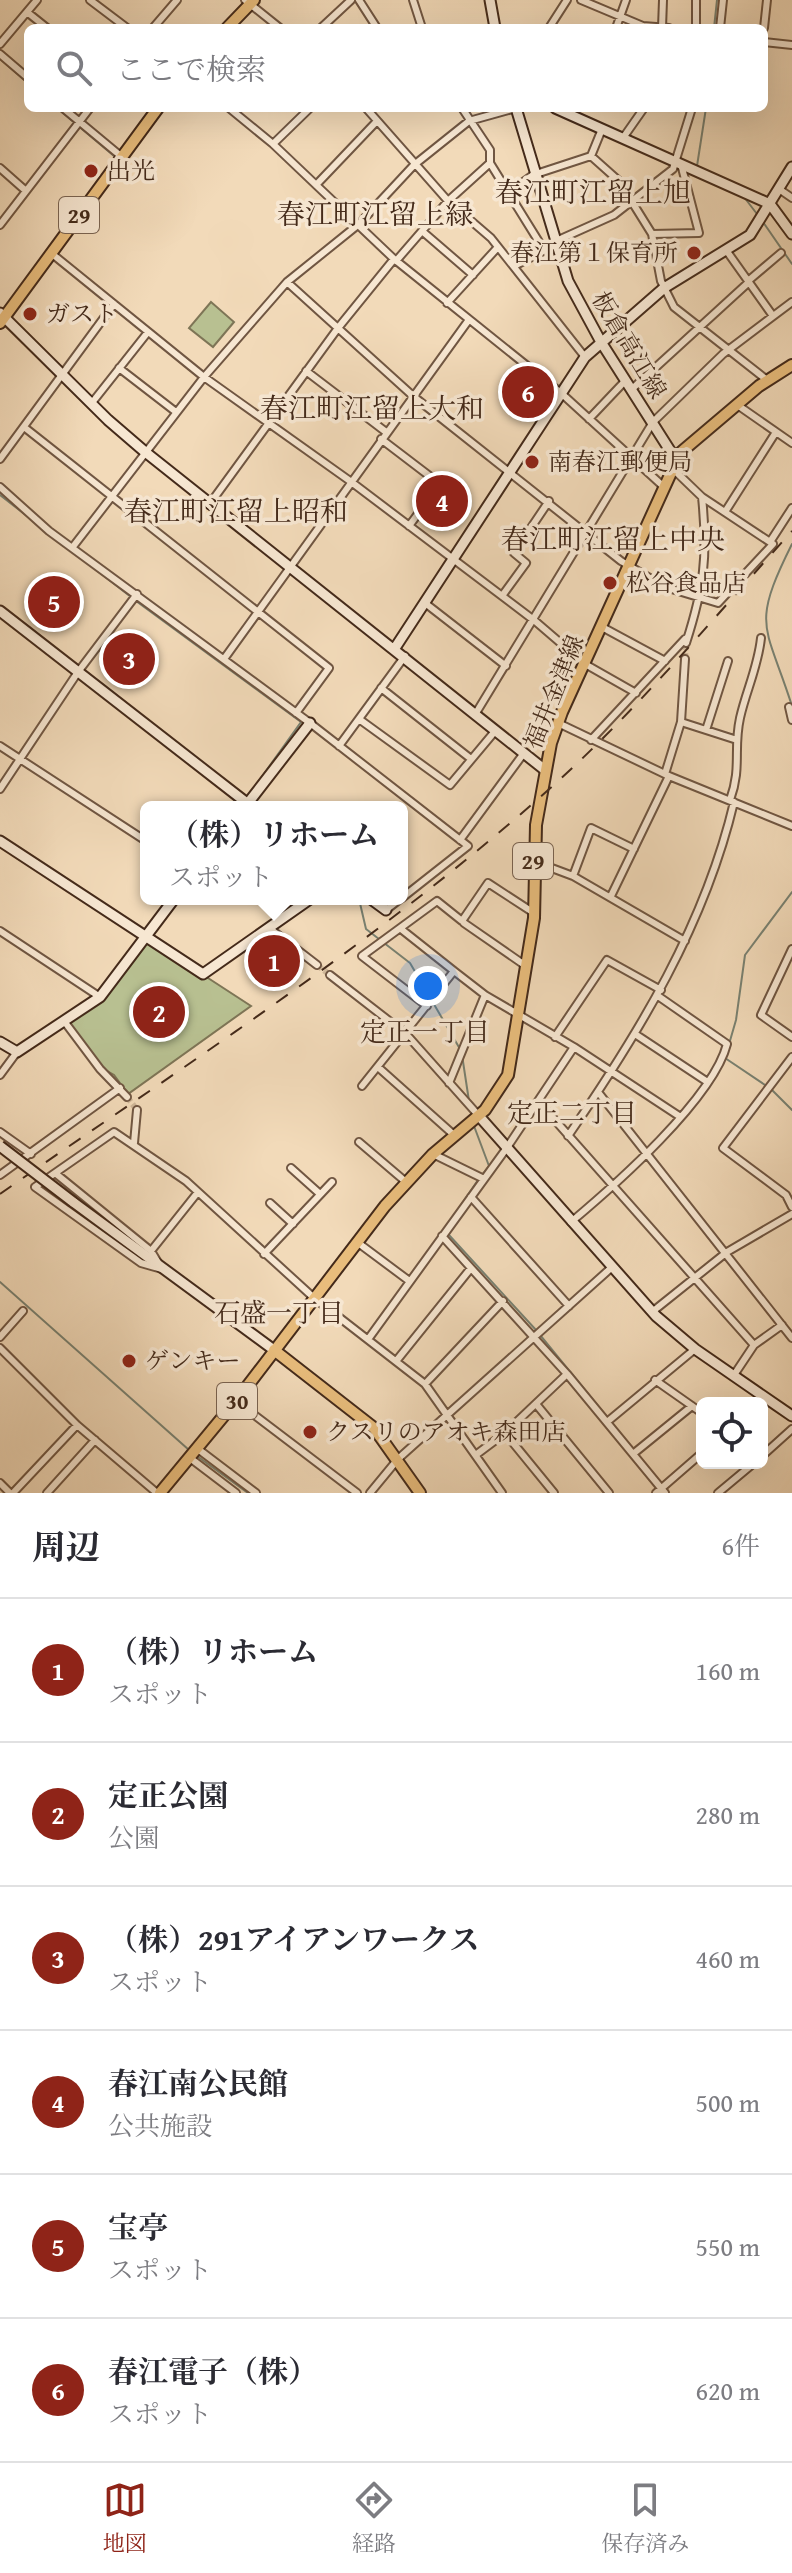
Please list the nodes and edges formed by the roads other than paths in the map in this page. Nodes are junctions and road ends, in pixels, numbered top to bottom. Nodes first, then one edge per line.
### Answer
1 (37, 0) edge
2 (90, 0) edge
3 (351, 0) edge
4 (359, 0) edge
5 (413, 0) edge
6 (490, 0) edge
7 (567, 0) edge
8 (581, 0) edge
9 (626, 0) edge
10 (663, 0) edge
11 (696, 0) edge
12 (723, 0) edge
13 (767, 0) edge
14 (173, 1) edge
15 (250, 1) edge
16 (27, 12) junction
17 (620, 17) junction
18 (42, 24) edge
19 (122, 24) edge
20 (156, 24) edge
21 (230, 24) edge
22 (276, 24) edge
23 (325, 24) edge
24 (374, 24) edge
25 (421, 24) edge
26 (494, 24) edge
27 (552, 24) edge
28 (617, 24) edge
29 (647, 24) edge
30 (662, 24) edge
31 (696, 24) edge
32 (720, 24) edge
33 (764, 24) edge
34 (768, 42) edge
35 (0, 44) edge
36 (792, 45) edge
37 (0, 54) edge
38 (24, 75) edge
39 (68, 112) edge
40 (87, 112) edge
41 (155, 112) edge
42 (236, 112) edge
43 (306, 112) edge
44 (369, 112) edge
45 (464, 112) edge
46 (502, 112) edge
47 (517, 112) edge
48 (564, 112) edge
49 (641, 112) edge
50 (691, 112) edge
51 (377, 121) junction
52 (469, 121) junction
53 (79, 122) junction
54 (602, 129) junction
55 (623, 138) junction
56 (273, 144) junction
57 (591, 156) junction
58 (122, 157) junction
59 (490, 163) junction
60 (679, 163) junction
61 (414, 165) junction
62 (792, 167) edge
63 (0, 168) edge
64 (536, 174) junction
65 (316, 185) junction
66 (779, 189) junction
67 (26, 191) junction
68 (508, 193) junction
69 (792, 198) edge
70 (448, 201) junction
71 (632, 203) junction
72 (770, 204) junction
73 (359, 224) junction
74 (0, 225) edge
75 (422, 231) junction
76 (652, 234) junction
77 (792, 234) edge
78 (557, 242) junction
79 (498, 247) junction
80 (544, 250) junction
81 (726, 250) junction
82 (51, 253) junction
83 (781, 253) dead end
84 (395, 260) junction
85 (514, 266) junction
86 (473, 275) junction
87 (287, 282) junction
88 (748, 282) junction
89 (664, 288) junction
90 (792, 302) edge
91 (447, 303) junction
92 (114, 304) junction
93 (773, 316) junction
94 (1, 318) edge
95 (468, 321) junction
96 (338, 328) junction
97 (700, 328) junction
98 (148, 332) junction
99 (601, 342) junction
100 (728, 350) junction
101 (585, 357) junction
102 (792, 365) edge
103 (119, 368) junction
104 (306, 371) junction
105 (62, 374) junction
106 (204, 377) junction
107 (767, 380) junction
108 (629, 385) junction
109 (561, 393) junction
110 (413, 396) junction
111 (91, 404) junction
112 (736, 404) junction
113 (176, 412) junction
114 (589, 419) junction
115 (653, 422) junction
116 (269, 423) junction
117 (24, 427) junction
118 (386, 432) junction
119 (776, 432) junction
120 (381, 439) junction
121 (792, 443) edge
122 (144, 451) junction
123 (0, 459) edge
124 (631, 459) junction
125 (674, 464) junction
126 (511, 471) junction
127 (350, 481) junction
128 (0, 487) edge
129 (664, 487) junction
130 (111, 496) junction
131 (702, 497) junction
132 (549, 501) junction
133 (209, 505) junction
134 (792, 508) edge
135 (725, 512) junction
136 (409, 526) junction
137 (589, 532) junction
138 (770, 542) junction
139 (72, 548) junction
140 (453, 559) junction
141 (629, 566) junction
142 (291, 568) junction
143 (137, 594) junction
144 (502, 596) junction
145 (700, 599) junction
146 (425, 603) junction
147 (0, 611) edge
148 (258, 612) junction
149 (535, 621) junction
150 (602, 627) junction
151 (761, 638) dead end
152 (395, 648) junction
153 (405, 656) junction
154 (224, 659) junction
155 (685, 659) tunnel mouth
156 (665, 661) junction
157 (728, 661) dead end
158 (585, 664) junction
159 (506, 666) junction
160 (78, 672) junction
161 (381, 688) junction
162 (636, 693) junction
163 (789, 707) dead end
164 (296, 713) junction
165 (476, 713) junction
166 (359, 719) junction
167 (792, 720) edge
168 (681, 722) junction
169 (310, 723) junction
170 (558, 723) junction
171 (496, 730) junction
172 (706, 730) junction
173 (591, 740) junction
174 (737, 740) junction
175 (0, 746) edge
176 (339, 746) junction
177 (524, 753) junction
178 (20, 759) junction
179 (471, 759) junction
180 (545, 770) junction
181 (667, 775) junction
182 (0, 789) edge
183 (242, 801) edge
184 (252, 801) edge
185 (732, 801) junction
186 (792, 826) edge
187 (140, 837) edge
188 (460, 840) junction
189 (0, 841) edge
190 (634, 849) junction
191 (533, 861) junction
192 (573, 876) junction
193 (408, 893) edge
194 (611, 896) junction
195 (169, 905) edge
196 (302, 905) edge
197 (379, 905) edge
198 (392, 905) edge
199 (386, 910) joint
200 (534, 913) junction
201 (464, 923) dead end
202 (269, 928) junction
203 (401, 929) junction
204 (0, 931) edge
205 (145, 937) junction
206 (685, 941) junction
207 (792, 949) edge
208 (317, 965) tunnel mouth
209 (528, 967) junction
210 (454, 971) junction
211 (330, 975) tunnel mouth
212 (659, 993) junction
213 (485, 995) junction
214 (100, 997) junction
215 (427, 1006) junction
216 (520, 1017) junction
217 (64, 1021) junction
218 (406, 1034) junction
219 (635, 1034) junction
220 (555, 1037) junction
221 (792, 1037) edge
222 (0, 1042) edge
223 (574, 1047) junction
224 (17, 1052) junction
225 (792, 1057) edge
226 (379, 1068) junction
227 (612, 1073) junction
228 (0, 1075) edge
229 (706, 1081) junction
230 (449, 1083) junction
231 (362, 1086) dead end
232 (120, 1088) junction
233 (598, 1092) junction
234 (127, 1097) tunnel mouth
235 (538, 1101) junction
236 (137, 1110) tunnel mouth
237 (479, 1116) junction
238 (679, 1116) junction
239 (0, 1132) edge
240 (454, 1135) junction
241 (568, 1136) junction
242 (359, 1142) dead end
243 (134, 1143) junction
244 (0, 1146) edge
245 (506, 1149) junction
246 (649, 1153) junction
247 (31, 1154) junction
248 (433, 1154) junction
249 (0, 1163) edge
250 (291, 1168) dead end
251 (8, 1170) junction
252 (55, 1173) junction
253 (0, 1175) edge
254 (484, 1179) junction
255 (332, 1182) dead end
256 (406, 1182) junction
257 (613, 1186) junction
258 (198, 1192) junction
259 (320, 1194) junction
260 (471, 1197) junction
261 (270, 1203) dead end
262 (791, 1203) edge
263 (792, 1214) edge
264 (571, 1222) junction
265 (293, 1224) junction
266 (442, 1236) junction
267 (356, 1242) junction
268 (151, 1251) junction
269 (727, 1252) junction
270 (264, 1254) junction
271 (471, 1268) junction
272 (611, 1268) junction
273 (162, 1269) junction
274 (693, 1277) junction
275 (408, 1280) junction
276 (313, 1297) junction
277 (503, 1301) junction
278 (569, 1306) junction
279 (23, 1311) dead end
280 (652, 1312) junction
281 (782, 1325) junction
282 (536, 1336) junction
283 (0, 1337) edge
284 (369, 1338) junction
285 (792, 1338) edge
286 (754, 1345) junction
287 (0, 1348) edge
288 (695, 1349) junction
289 (274, 1350) junction
290 (397, 1360) junction
291 (567, 1374) junction
292 (734, 1375) junction
293 (655, 1380) junction
294 (425, 1384) junction
295 (236, 1401) junction
296 (536, 1404) junction
297 (692, 1406) junction
298 (696, 1409) edge
299 (450, 1415) junction
300 (792, 1416) edge
301 (607, 1422) junction
302 (77, 1425) junction
303 (792, 1429) edge
304 (505, 1433) junction
305 (95, 1440) junction
306 (768, 1451) edge
307 (194, 1453) junction
308 (477, 1454) junction
309 (633, 1454) junction
310 (398, 1459) junction
311 (696, 1459) edge
312 (747, 1469) edge
313 (0, 1483) edge
314 (661, 1492) edge
315 (12, 1493) edge
316 (47, 1493) edge
317 (158, 1493) edge
318 (236, 1493) edge
319 (256, 1493) edge
320 (357, 1493) edge
321 (370, 1493) edge
322 (420, 1493) edge
323 (502, 1493) edge
324 (554, 1493) edge
325 (609, 1493) edge
326 (718, 1493) edge

1 - 16 street
2 - 19 street
3 - 23 street
4 - 24 street
5 - 25 street
6 - 26 street
7 - 27 street
8 - 17 street
9 - 17 street
10 - 30 street
11 - 31 street
12 - 32 street
13 - 33 street
14 - 20 street
15 - 21 main road
15 - 22 street
16 - 18 street
16 - 35 street
17 - 28 street
17 - 29 street
34 - 36 street
37 - 38 street
39 - 53 street
40 - 53 street
41 - 58 main road, 29
42 - 56 street
43 - 56 street
44 - 51 street
45 - 52 street
46 - 52 street
47 - 64 street, 板倉高江線
48 - 54 street
49 - 55 street
50 - 60 street
51 - 61 street
51 - 65 street
52 - 59 street
52 - 61 street
53 - 58 street
53 - 67 street
54 - 55 street
54 - 57 street
55 - 60 street
56 - 65 street
57 - 64 street
57 - 71 street
58 - 82 main road, 29
59 - 68 street
59 - 70 street
60 - 71 street
60 - 72 street
60 - 76 street
61 - 70 street
61 - 73 street
62 - 66 street
63 - 67 street
64 - 68 street
64 - 78 street, 板倉高江線
65 - 73 street
66 - 69 street
66 - 72 street
67 - 74 street
68 - 80 street
70 - 75 street
70 - 79 street
71 - 76 street
71 - 78 street
72 - 77 street
72 - 81 street
73 - 84 street
73 - 87 street
75 - 84 street
75 - 86 street
76 - 89 street
78 - 80 street
78 - 99 street, 板倉高江線
79 - 85 street
79 - 86 street
80 - 85 street
81 - 88 street
81 - 89 street
82 - 92 street
82 - 94 main road, 29
83 - 88 street
84 - 91 street
84 - 96 street
85 - 101 street
86 - 91 street
87 - 96 street
87 - 106 street
88 - 93 street
88 - 97 street
89 - 97 street
89 - 99 street
90 - 93 street
91 - 95 street
92 - 98 street
92 - 105 street
93 - 100 street
94 - 105 street
95 - 109 street
95 - 110 street
96 - 104 street
96 - 110 street
97 - 100 street
97 - 108 street
98 - 103 street
98 - 106 street
99 - 101 street
99 - 108 street, 板倉高江線
100 - 107 street
100 - 115 street
101 - 109 street
102 - 107 main road, 福井金津線 / 29
103 - 111 street
103 - 113 street
104 - 116 street
104 - 118 street
105 - 111 street
105 - 117 street
106 - 113 street
106 - 116 street
107 - 112 main road, 福井金津線 / 29
108 - 114 street
108 - 115 street, 板倉高江線
109 - 114 street
109 - 126 street
110 - 118 street
110 - 126 street
111 - 122 street
112 - 119 street
112 - 125 main road, 福井金津線 / 29
113 - 122 street
114 - 124 street
115 - 124 street
115 - 125 street, 板倉高江線
116 - 127 street
116 - 133 street
117 - 123 street
117 - 130 street
118 - 120 street
119 - 121 street
119 - 135 street
120 - 127 street
120 - 136 street
122 - 130 street
122 - 133 street
124 - 129 street
124 - 137 street
125 - 129 main road, 福井金津線 / 29
125 - 131 street
126 - 132 street
126 - 140 street
127 - 136 street
127 - 142 street
128 - 139 street
129 - 141 main road, 福井金津線 / 29
130 - 139 street
130 - 148 street
131 - 135 street
131 - 145 street
132 - 137 street
132 - 144 street
133 - 142 street
134 - 138 street
135 - 138 street
136 - 140 street
137 - 141 street
137 - 149 street
138 - 145 street
139 - 143 street
140 - 144 street
140 - 146 street
141 - 145 street
141 - 150 main road, 福井金津線 / 29
142 - 148 street
142 - 152 street
143 - 154 street
143 - 160 street
144 - 149 street
145 - 156 street
146 - 152 street
146 - 159 street
147 - 160 street
148 - 154 street
148 - 164 street
149 - 158 street
149 - 159 street
150 - 156 street
150 - 158 main road, 福井金津線 / 29
151 - 174 street
152 - 153 street
153 - 161 street
153 - 165 street
154 - 164 street
155 - 168 street
156 - 162 street
157 - 172 street
158 - 162 street
158 - 170 main road, 福井金津線 / 29
159 - 165 street
160 - 178 street
160 - 183 street
161 - 166 street
161 - 179 street
162 - 173 street
163 - 167 street
164 - 169 street
165 - 171 street
166 - 176 street
166 - 179 street
168 - 172 street
168 - 181 street
169 - 176 street
169 - 184 street
170 - 173 street
170 - 180 main road, 福井金津線 / 29
171 - 177 street
171 - 179 street
172 - 174 street
173 - 181 street
174 - 185 street
175 - 178 street
176 - 188 street
177 - 180 street
177 - 188 street
178 - 182 street
178 - 187 street
180 - 191 main road, 福井金津線 / 29
181 - 185 street
181 - 190 street
185 - 186 street
185 - 206 street
188 - 193 street
189 - 205 street
190 - 192 street
190 - 194 street
191 - 192 street
191 - 200 main road, 福井金津線 / 29
192 - 194 street
194 - 206 street
195 - 205 street
196 - 202 street
197 - 199 street
198 - 199 street
200 - 203 street
200 - 209 main road, 福井金津線 / 29
201 - 209 street
202 - 205 street
202 - 208 street
203 - 210 street
203 - 215 street
204 - 214 street
205 - 214 street
206 - 212 street
207 - 221 street
209 - 216 main road, 福井金津線 / 29
210 - 213 street
210 - 215 street
211 - 218 street
212 - 219 street
212 - 220 street
212 - 229 street
213 - 216 street
213 - 230 street
214 - 217 street
215 - 218 street
216 - 220 street
216 - 237 main road, 福井金津線 / 29
217 - 224 street
217 - 232 street
218 - 226 street
218 - 230 street
219 - 227 street
219 - 229 street
220 - 223 street
222 - 224 street
223 - 227 street
223 - 235 street
224 - 228 street
225 - 262 street
226 - 231 street
226 - 240 street
227 - 233 street
227 - 238 street
229 - 238 street
230 - 237 street
232 - 234 street
232 - 247 street
233 - 241 street
233 - 246 street
235 - 241 street
235 - 245 street
236 - 243 street
237 - 240 main road, 福井金津線 / 29
237 - 245 street
238 - 246 street
239 - 247 street
240 - 248 main road, 福井金津線 / 29
241 - 257 street
242 - 256 street
243 - 252 street
243 - 258 street
244 - 273 street, bridge
245 - 254 street
245 - 264 street
246 - 257 street
246 - 269 street
247 - 251 street
248 - 254 street
248 - 256 main road, 福井金津線 / 29
249 - 251 street
250 - 259 street
251 - 253 street
252 - 268 street
252 - 273 street
254 - 260 street
255 - 259 street
256 - 267 main road, 福井金津線 / 29
257 - 264 street
257 - 274 street
258 - 268 street
258 - 270 street
259 - 265 street
260 - 266 street
260 - 278 street
261 - 265 street
263 - 269 street
264 - 272 street
265 - 270 street
266 - 271 street
266 - 275 street
267 - 275 street
267 - 276 main road, 福井金津線 / 29
268 - 273 street
269 - 274 street
269 - 281 street
270 - 276 street
271 - 277 street
271 - 290 street
272 - 278 street
272 - 280 street
273 - 289 street
274 - 280 street
274 - 286 street
275 - 284 street
276 - 284 street
276 - 289 main road, 福井金津線 / 29
277 - 282 street
277 - 294 street
278 - 282 street
279 - 283 street
280 - 288 street
281 - 285 street
281 - 286 street
282 - 291 street
282 - 299 street
284 - 290 street
286 - 292 street
287 - 302 street
288 - 292 street
288 - 293 street
289 - 295 main road, 30
289 - 310 main road
290 - 294 street
291 - 296 street
291 - 301 street
292 - 300 street
293 - 297 street
293 - 301 street
294 - 299 street
295 - 307 main road, 30
295 - 320 street
296 - 304 street
296 - 325 street
297 - 298 street
297 - 309 street
299 - 308 street
299 - 310 street
301 - 309 street
302 - 305 street
302 - 315 street
303 - 306 street
304 - 308 street
304 - 324 street
305 - 316 street
305 - 317 street
307 - 317 main road, 30
307 - 318 street
307 - 319 street
308 - 323 street
309 - 314 street
310 - 321 street
310 - 322 main road
311 - 314 street
312 - 326 street
313 - 315 street

